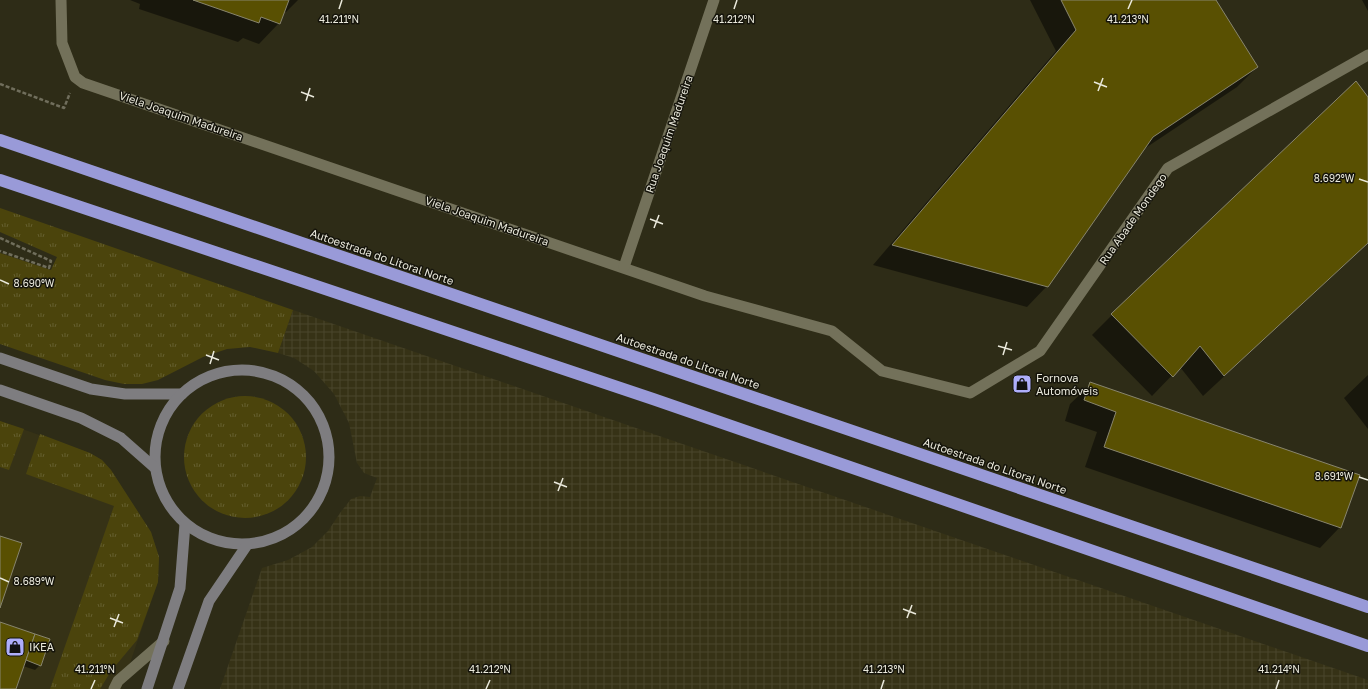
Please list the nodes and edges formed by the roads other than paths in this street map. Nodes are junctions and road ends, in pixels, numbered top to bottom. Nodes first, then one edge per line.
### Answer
1 (61, 0) edge
2 (714, 0) edge
3 (1368, 55) edge
4 (0, 140) edge
5 (0, 180) edge
6 (624, 267) junction
7 (0, 358) edge
8 (0, 390) edge
9 (970, 393) joint
10 (182, 394) junction
11 (155, 468) junction
12 (185, 524) junction
13 (247, 545) junction
14 (1368, 607) edge
15 (164, 641) junction
16 (1368, 646) edge
17 (114, 689) edge
18 (147, 689) edge
19 (178, 689) edge

1 - 6 street, Viela Joaquim Madureira
2 - 6 street, Rua Joaquim Madureira
3 - 9 street, Rua Abade Mondego
4 - 14 highway, Autoestrada do Litoral Norte
5 - 16 highway
6 - 9 street, Viela Joaquim Madureira
7 - 10 main road
8 - 11 main road
10 - 11 main road
10 - 13 main road
11 - 12 main road
12 - 13 main road
12 - 15 main road
13 - 19 main road
15 - 17 street
15 - 18 main road

